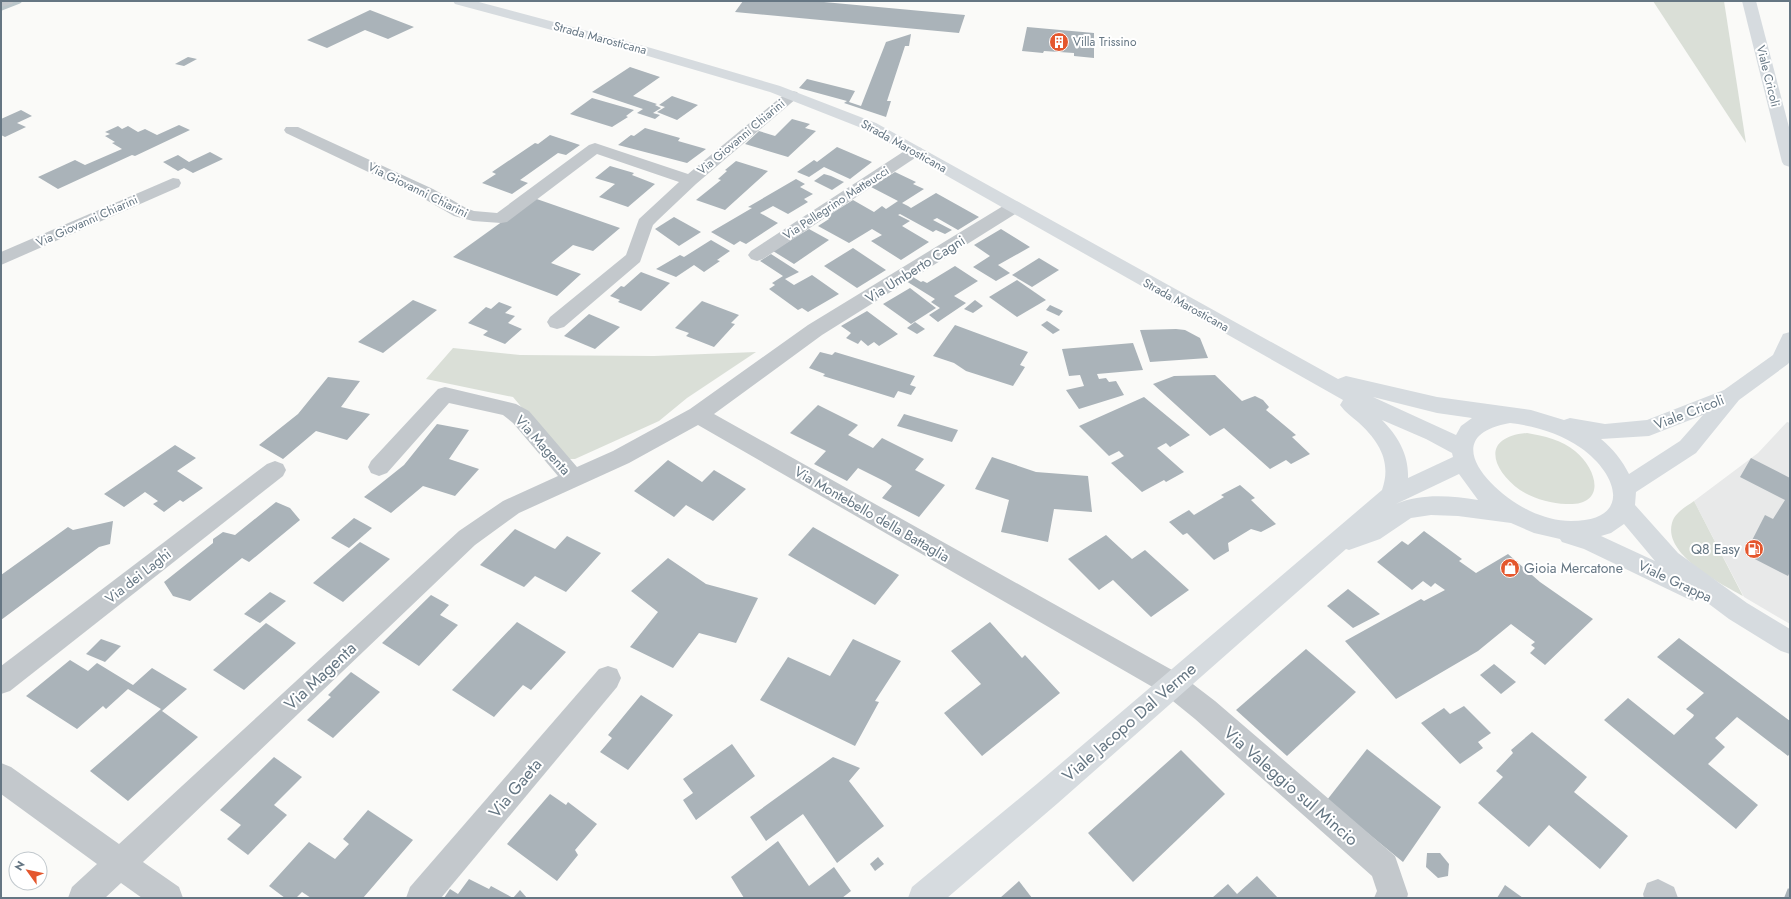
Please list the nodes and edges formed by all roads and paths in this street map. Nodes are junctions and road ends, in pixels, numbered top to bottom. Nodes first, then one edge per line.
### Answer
1 (8, 1) edge
2 (460, 1) edge
3 (1749, 1) edge
4 (1761, 1) edge
5 (1, 3) edge
6 (792, 95) junction
7 (292, 130) dead end
8 (916, 151) junction
9 (1788, 156) edge
10 (690, 180) junction
11 (173, 184) dead end
12 (1014, 207) junction
13 (757, 256) dead end
14 (1, 259) edge
15 (557, 322) dead end
16 (1790, 339) edge
17 (1313, 375) junction
18 (1732, 395) junction
19 (698, 415) junction
20 (1510, 416) junction
21 (1550, 422) junction
22 (1463, 455) junction
23 (379, 467) dead end
24 (275, 470) dead end
25 (574, 479) junction
26 (1391, 495) junction
27 (1625, 498) junction
28 (1515, 514) junction
29 (1544, 526) junction
30 (1334, 545) junction
31 (1738, 611) junction
32 (1790, 643) edge
33 (608, 678) dead end
34 (1, 682) edge
35 (1172, 684) junction
36 (1, 777) edge
37 (121, 862) junction
38 (84, 898) edge
39 (168, 898) edge
40 (421, 898) edge
41 (922, 898) edge
42 (1389, 898) edge

1 - 5 street
2 - 6 main road, Strada Marosticana
3 - 9 main road, Viale Cricoli
4 - 9 main road, Viale Cricoli
6 - 8 main road, Strada Marosticana
6 - 10 street, Via Giovanni Chiarini
7 - 10 street, Via Giovanni Chiarini
8 - 12 main road, Strada Marosticana
8 - 13 street, Via Pellegrino Matteucci
10 - 15 street, Via Giovanni Chiarini
11 - 14 street, Via Giovanni Chiarini
12 - 17 main road, Strada Marosticana
12 - 19 street, Via Umberto Cagni
16 - 18 main road, Viale Cricoli
17 - 20 main road, Strada Marosticana
17 - 22 main road, Strada Marosticana
17 - 26 main road, Strada Marosticana
18 - 21 main road, Viale Cricoli
18 - 27 main road, Viale Cricoli
19 - 25 street, Via Magenta
19 - 35 street, Via Montebello della Battaglia
20 - 21 main road
20 - 22 main road
21 - 27 main road
22 - 26 main road, Viale Jacopo Dal Verme
22 - 28 main road
23 - 25 street, Via Magenta
24 - 34 street, Via dei Laghi
25 - 37 street, Via Magenta
26 - 30 main road, Viale Jacopo Dal Verme
27 - 29 main road
27 - 31 main road, Viale Grappa
28 - 29 main road
28 - 30 main road, Viale Jacopo Dal Verme
29 - 31 main road, Viale Grappa
30 - 35 main road, Viale Jacopo Dal Verme
31 - 32 main road, Viale Grappa
33 - 40 street, Via Gaeta
35 - 41 main road, Viale Jacopo Dal Verme
35 - 42 street, Via Valeggio sul Mincio
36 - 37 street
37 - 38 street, Via Magenta
37 - 39 street

